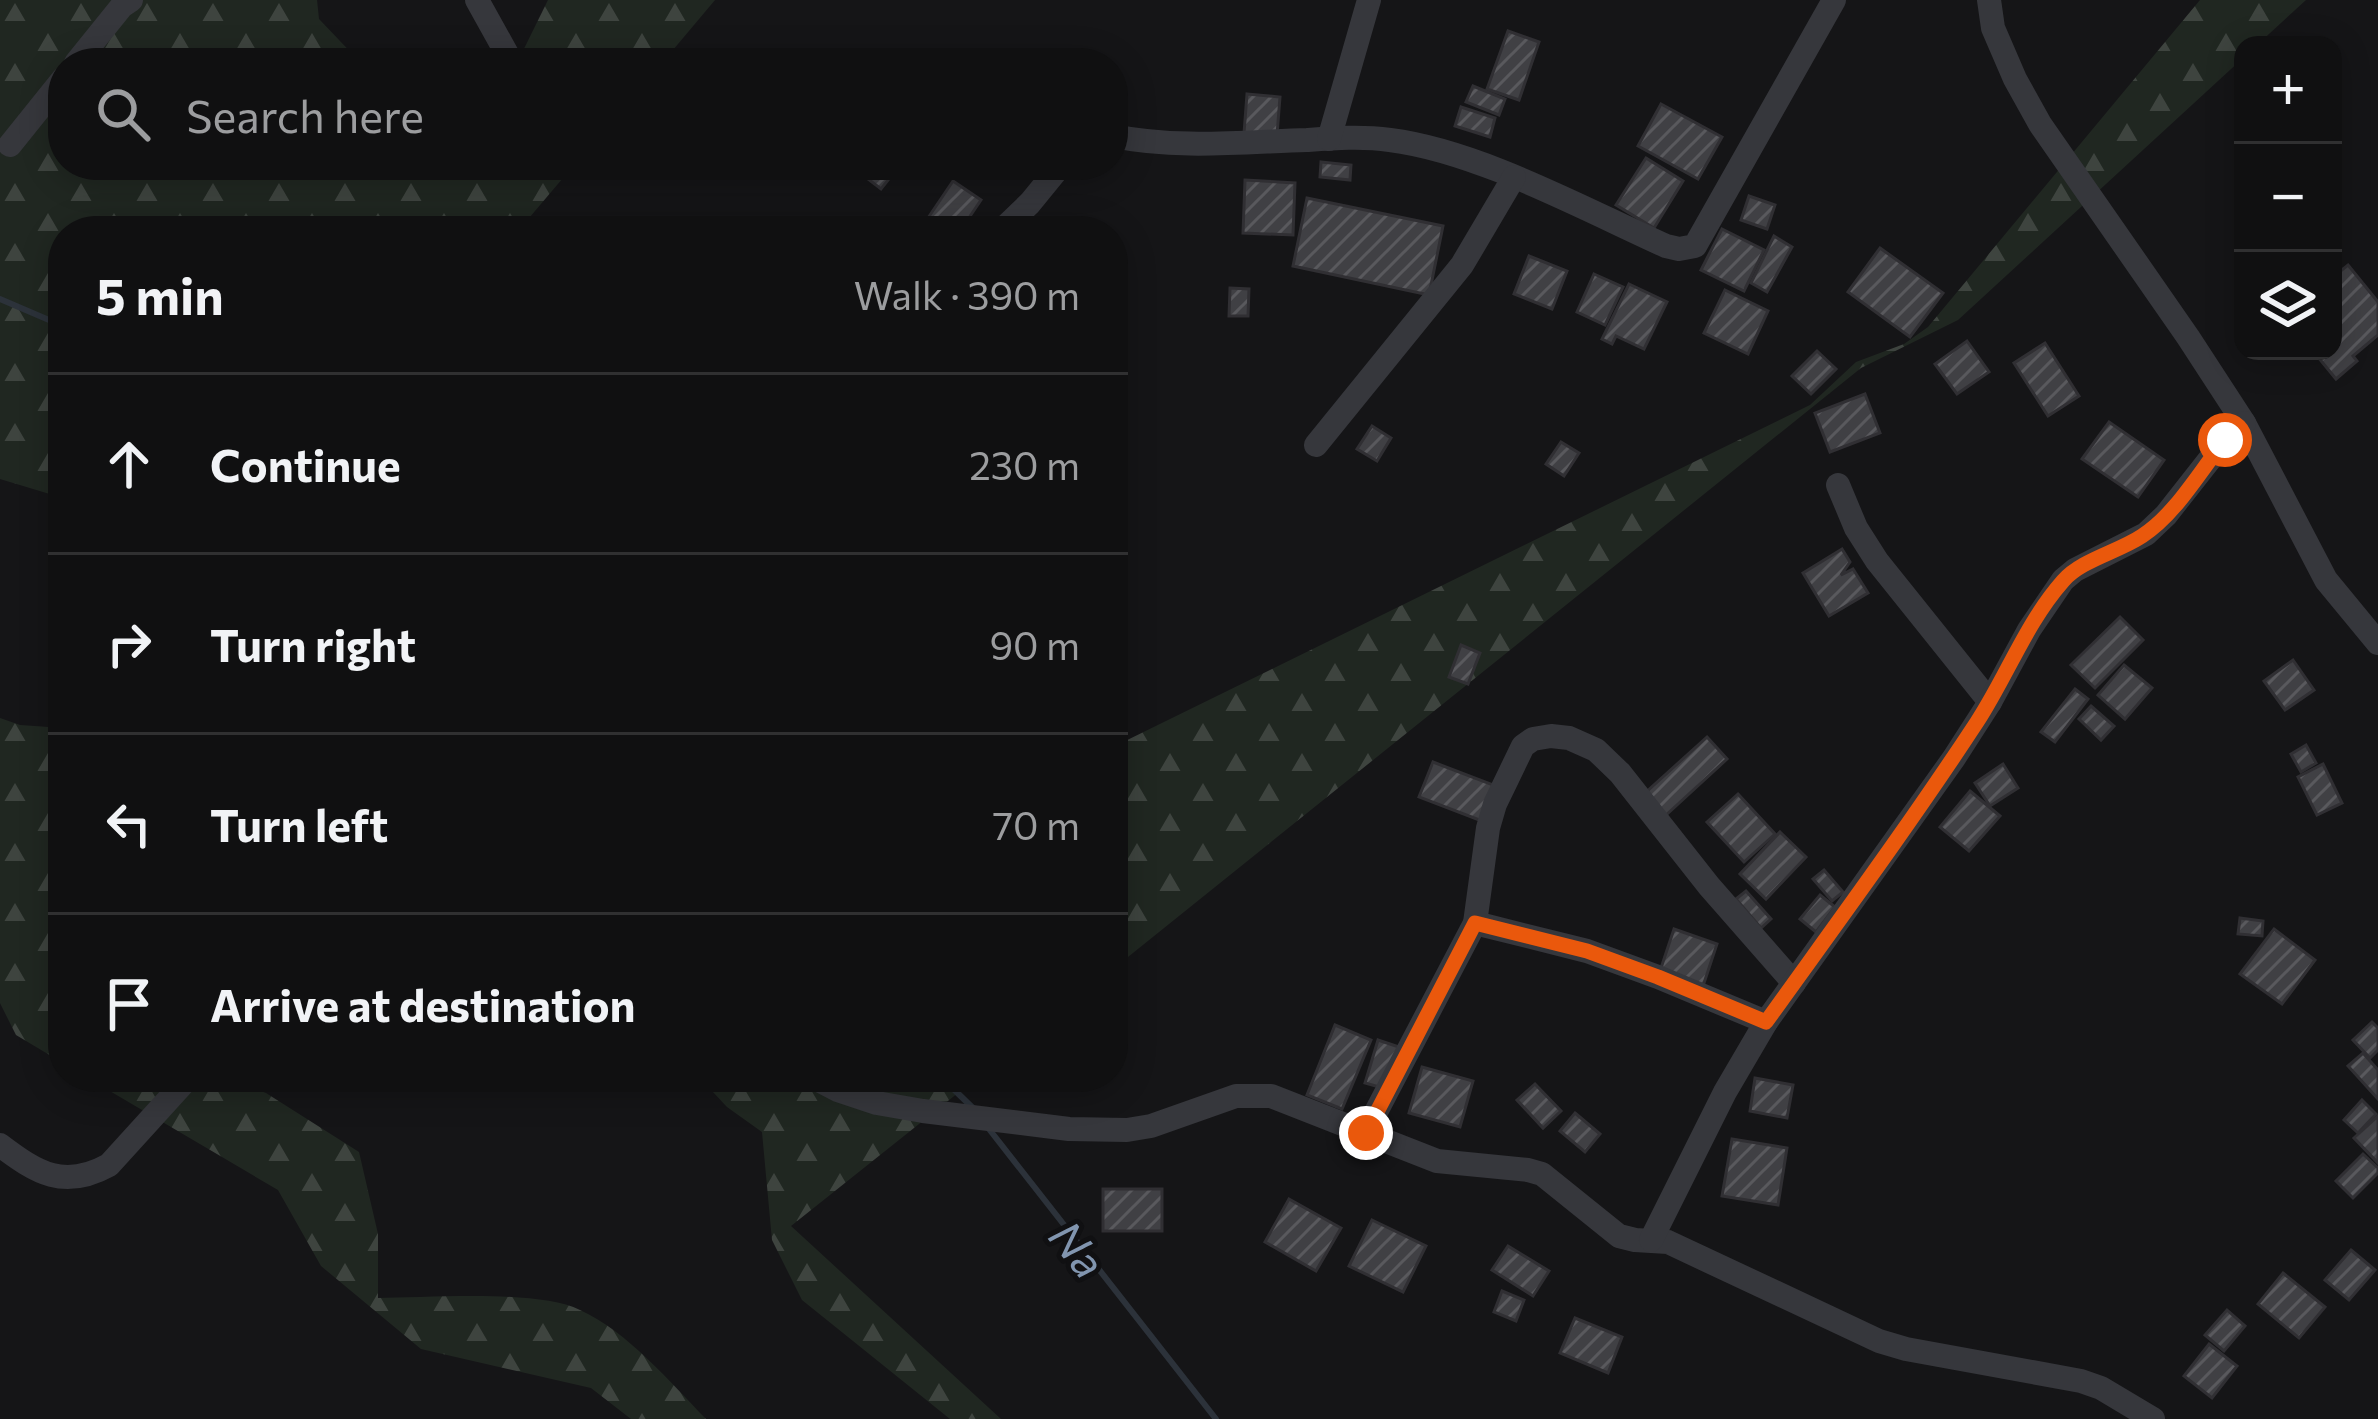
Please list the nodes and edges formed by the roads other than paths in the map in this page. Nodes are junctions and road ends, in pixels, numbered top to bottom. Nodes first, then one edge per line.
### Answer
1 (131, 0) edge
2 (477, 0) edge
3 (1368, 0) edge
4 (1834, 0) edge
5 (1989, 0) edge
6 (88, 48) edge
7 (504, 48) edge
8 (48, 98) edge
9 (1128, 139) edge
10 (1329, 139) junction
11 (10, 145) dead end
12 (1514, 177) junction
13 (1049, 180) edge
14 (1017, 216) edge
15 (2244, 423) junction
16 (1316, 445) dead end
17 (1838, 485) dead end
18 (2378, 643) edge
19 (1990, 702) junction
20 (1475, 923) junction
21 (1794, 983) junction
22 (1766, 1022) junction
23 (175, 1092) edge
24 (844, 1092) edge
25 (1366, 1133) junction
26 (0, 1145) edge
27 (1651, 1240) junction
28 (2153, 1419) edge

1 - 6 street
2 - 7 street
3 - 10 street
4 - 12 street
5 - 15 street
8 - 11 street
9 - 10 street
10 - 12 street
12 - 16 street
13 - 14 street
15 - 18 street
15 - 19 street
17 - 19 street
19 - 21 street
20 - 21 street
20 - 22 street
20 - 25 street
21 - 22 street
22 - 27 street
23 - 26 street
24 - 25 street
25 - 27 street
27 - 28 street

